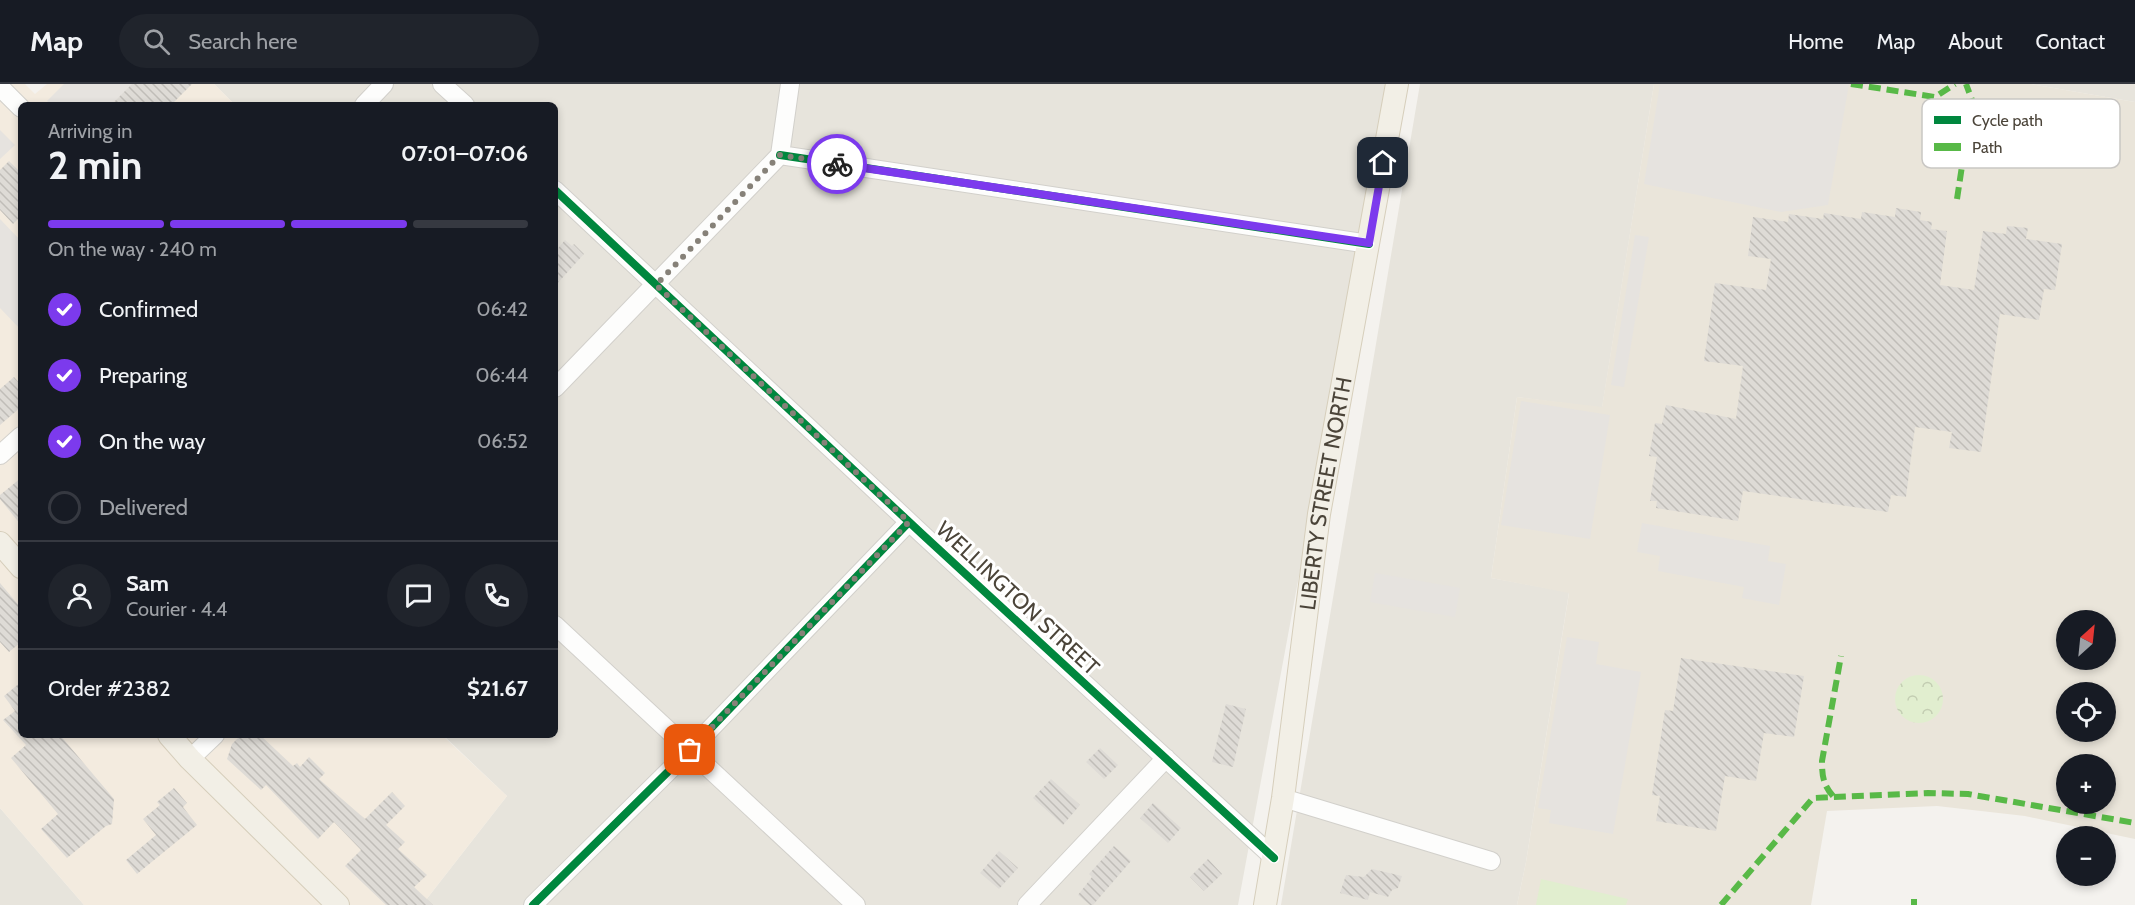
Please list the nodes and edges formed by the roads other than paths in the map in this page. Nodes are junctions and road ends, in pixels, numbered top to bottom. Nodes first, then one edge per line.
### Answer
1 (384, 84) edge
2 (442, 84) edge
3 (790, 84) edge
4 (1397, 84) edge
5 (0, 87) edge
6 (367, 102) edge
7 (462, 102) edge
8 (18, 105) edge
9 (780, 155) junction
10 (558, 193) edge
11 (1369, 243) junction
12 (656, 285) junction
13 (558, 385) edge
14 (18, 439) edge
15 (0, 455) edge
16 (909, 522) junction
17 (0, 543) edge
18 (18, 564) edge
19 (558, 628) edge
20 (172, 738) edge
21 (211, 738) edge
22 (690, 750) junction
23 (1166, 758) junction
24 (190, 759) junction
25 (1283, 798) junction
26 (1274, 858) junction
27 (1491, 861) dead end
28 (338, 905) edge
29 (533, 905) edge
30 (856, 905) edge
31 (1026, 905) edge
32 (1265, 905) edge

1 - 6 street
2 - 7 street
3 - 9 street
4 - 11 main road, LIBERTY STREET NORTH
5 - 8 street
9 - 11 street
9 - 12 street
10 - 12 street, WELLINGTON STREET
11 - 25 main road, LIBERTY STREET NORTH
12 - 13 street
12 - 16 street, WELLINGTON STREET
14 - 15 street
16 - 22 street
16 - 23 street, WELLINGTON STREET
17 - 18 main road
19 - 22 street
20 - 24 main road
21 - 24 street
22 - 29 street
22 - 30 street
23 - 26 street, WELLINGTON STREET
23 - 31 street
24 - 28 main road
25 - 26 main road, LIBERTY STREET NORTH
25 - 27 street
26 - 32 main road, LIBERTY STREET NORTH

